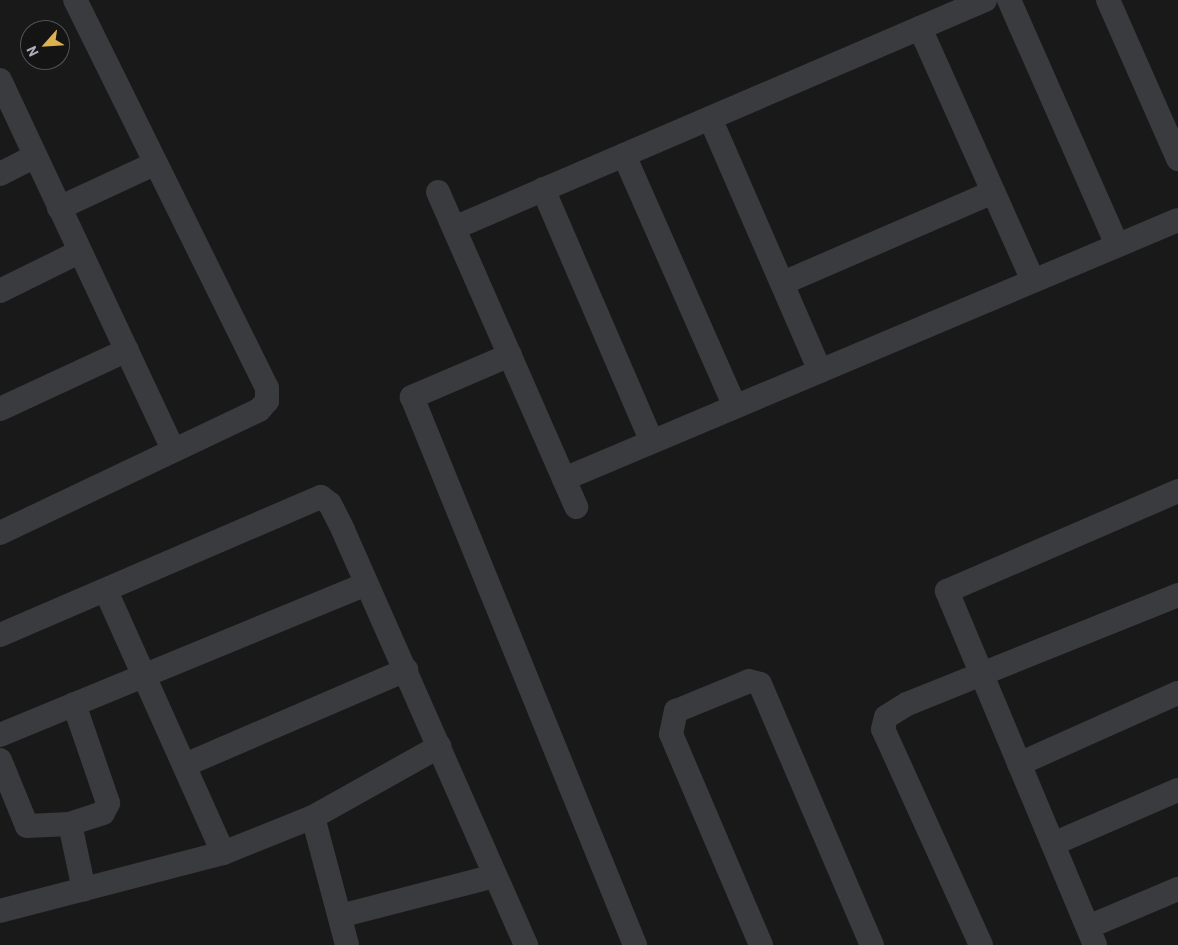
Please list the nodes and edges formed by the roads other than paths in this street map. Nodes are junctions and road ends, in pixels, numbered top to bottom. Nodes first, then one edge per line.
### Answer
1 (75, 0) edge
2 (985, 0) edge
3 (1009, 0) edge
4 (1108, 0) edge
5 (920, 28) junction
6 (0, 80) edge
7 (710, 118) junction
8 (624, 155) junction
9 (34, 157) junction
10 (1178, 159) edge
11 (154, 164) junction
12 (0, 174) edge
13 (543, 189) junction
14 (438, 192) dead end
15 (993, 192) junction
16 (59, 208) junction
17 (1178, 220) edge
18 (454, 228) junction
19 (1117, 245) junction
20 (79, 252) junction
21 (1033, 281) junction
22 (782, 283) junction
23 (0, 291) edge
24 (127, 350) junction
25 (510, 355) junction
26 (820, 370) junction
27 (735, 407) junction
28 (0, 409) edge
29 (652, 442) junction
30 (174, 449) junction
31 (564, 479) junction
32 (1178, 491) edge
33 (576, 507) dead end
34 (0, 533) edge
35 (366, 584) junction
36 (106, 591) junction
37 (1178, 595) edge
38 (0, 635) edge
39 (406, 670) junction
40 (145, 674) junction
41 (981, 676) junction
42 (1178, 693) edge
43 (74, 704) junction
44 (0, 735) edge
45 (440, 746) junction
46 (0, 760) edge
47 (1019, 764) junction
48 (185, 765) junction
49 (1178, 790) edge
50 (313, 816) junction
51 (70, 824) junction
52 (1053, 844) junction
53 (223, 853) junction
54 (495, 876) junction
55 (1178, 889) edge
56 (84, 890) junction
57 (0, 911) edge
58 (340, 916) junction
59 (1092, 936) edge
60 (347, 945) edge
61 (526, 945) edge
62 (635, 945) edge
63 (761, 945) edge
64 (872, 945) edge
65 (981, 945) edge

1 - 11 street
2 - 5 street
3 - 19 street
4 - 10 street
5 - 7 street
5 - 15 street
6 - 9 street
7 - 8 street
7 - 22 street
8 - 13 street
8 - 27 street
9 - 12 street
9 - 16 street
11 - 16 street
11 - 30 street
13 - 18 street
13 - 29 street
14 - 18 street
15 - 21 street
15 - 22 street
16 - 20 street
17 - 19 street
18 - 25 street
19 - 21 street
20 - 23 street
20 - 24 street
21 - 26 street
22 - 26 street
24 - 28 street
24 - 30 street
25 - 31 street
25 - 62 street
26 - 27 street
27 - 29 street
29 - 31 street
30 - 34 street
31 - 33 street
32 - 41 street
35 - 36 street
35 - 39 street
35 - 40 street
36 - 38 street
36 - 40 street
37 - 41 street
39 - 45 street
39 - 48 street
40 - 43 street
40 - 48 street
41 - 47 street
41 - 65 street
42 - 47 street
43 - 44 street
43 - 51 street
45 - 50 street
45 - 54 street
46 - 51 street
47 - 52 street
48 - 53 street
49 - 52 street
50 - 53 street
50 - 58 street
51 - 56 street
52 - 59 street
53 - 56 street
54 - 58 street
54 - 61 street
55 - 59 street
56 - 57 street
58 - 60 street
63 - 64 street

